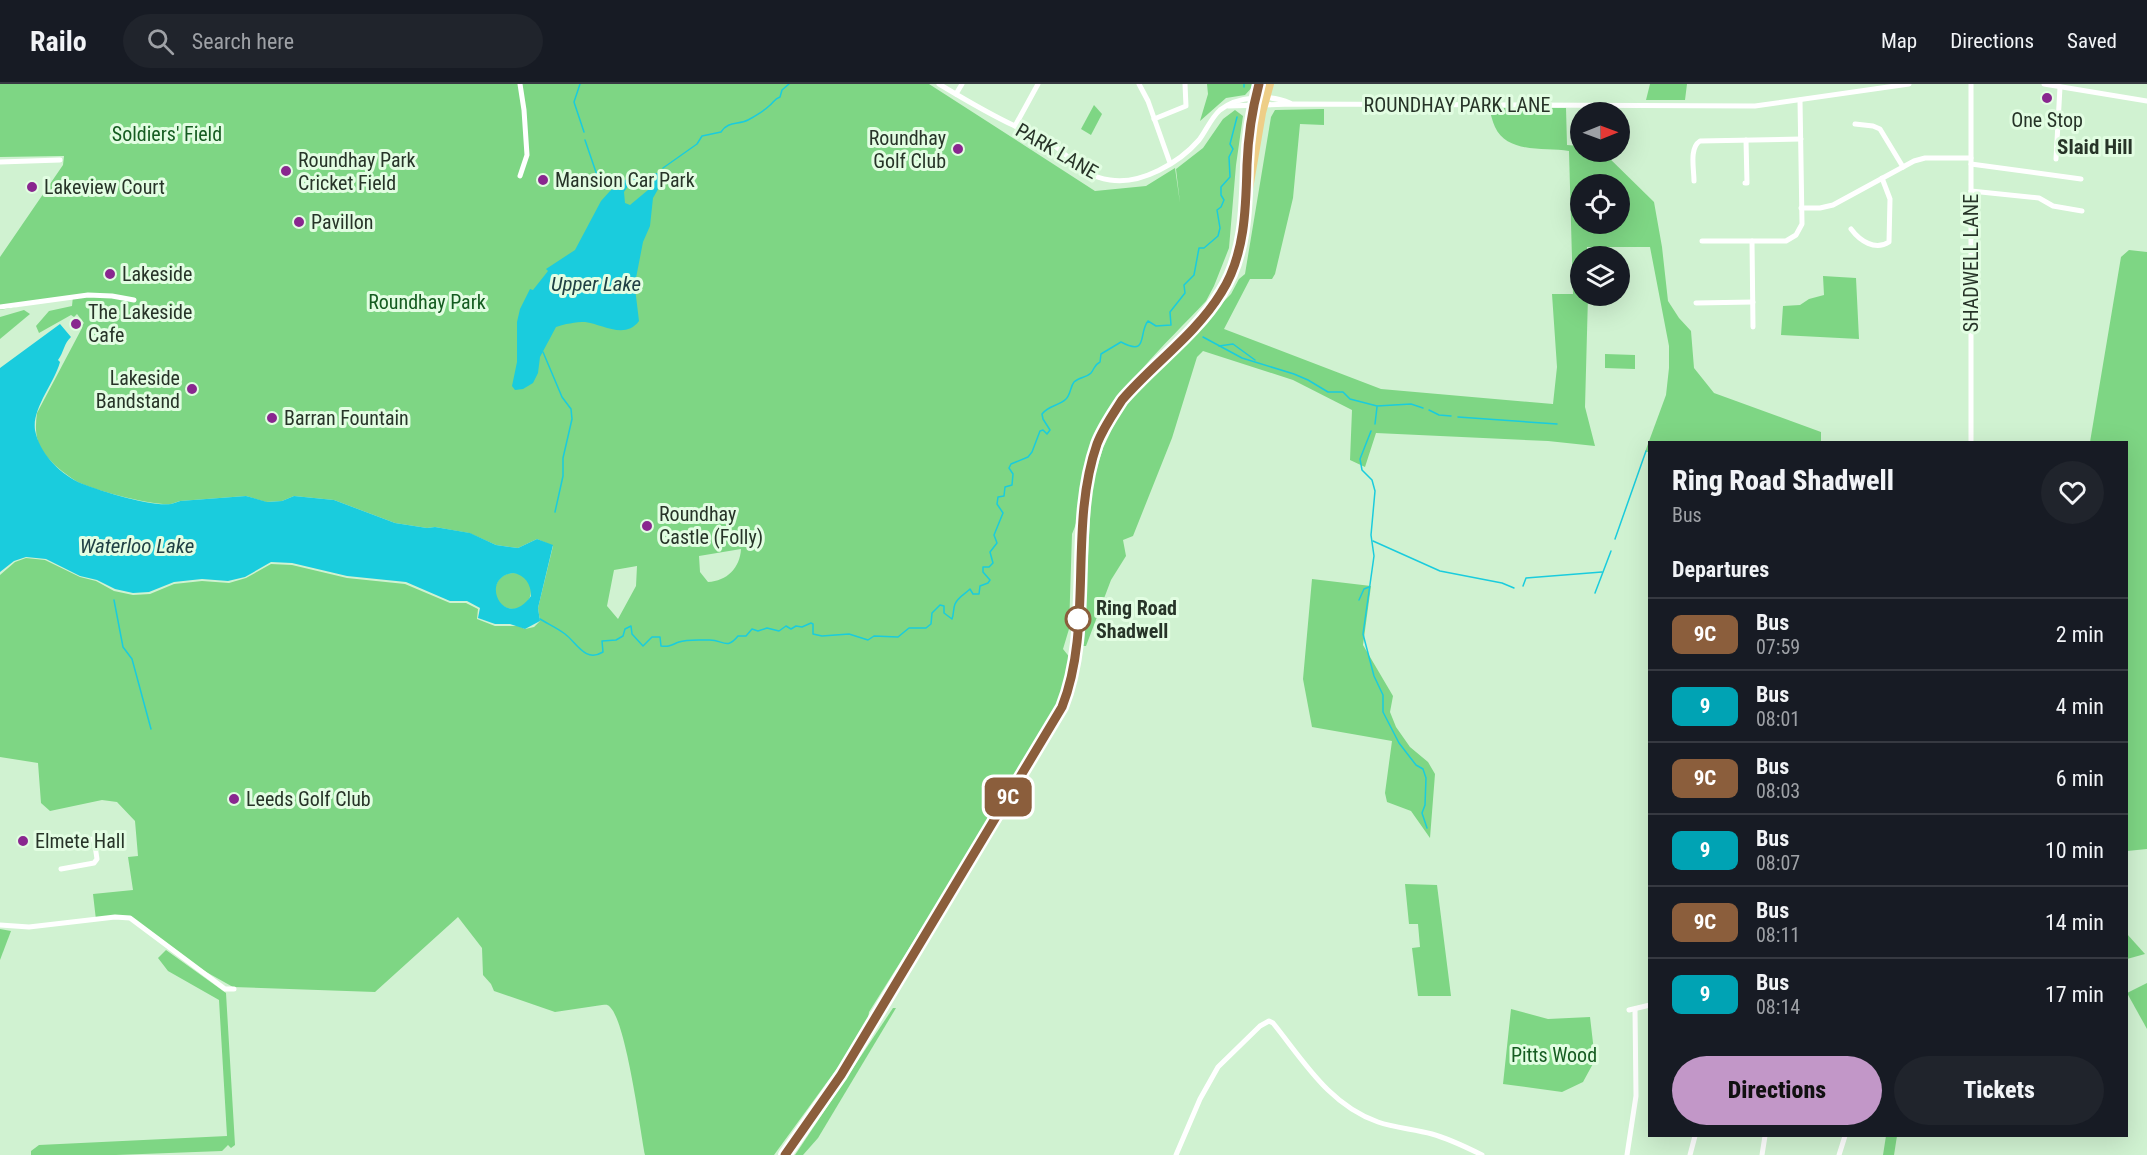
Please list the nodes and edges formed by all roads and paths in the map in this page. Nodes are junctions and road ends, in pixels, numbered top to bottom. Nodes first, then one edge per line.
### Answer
1 (520, 84) edge
2 (939, 84) edge
3 (962, 84) edge
4 (1038, 84) edge
5 (1139, 84) edge
6 (1185, 84) edge
7 (1259, 84) edge
8 (1270, 84) edge
9 (1847, 84) edge
10 (1908, 84) edge
11 (1971, 84) edge
12 (2044, 84) edge
13 (2060, 87) junction
14 (2079, 87) edge
15 (1849, 93) junction
16 (956, 94) junction
17 (1800, 100) junction
18 (2147, 101) edge
19 (1260, 102) junction
20 (1154, 119) junction
21 (1855, 124) dead end
22 (1015, 126) junction
23 (1746, 140) junction
24 (1801, 140) junction
25 (2056, 159) dead end
26 (60, 160) dead end
27 (1971, 161) junction
28 (0, 162) edge
29 (1170, 163) junction
30 (1902, 166) junction
31 (520, 176) dead end
32 (1882, 178) junction
33 (2081, 179) dead end
34 (1694, 181) dead end
35 (1745, 183) dead end
36 (1971, 191) junction
37 (1802, 208) junction
38 (2082, 211) dead end
39 (1851, 229) dead end
40 (1702, 241) dead end
41 (1752, 241) junction
42 (134, 300) dead end
43 (1696, 302) dead end
44 (1753, 302) junction
45 (0, 307) edge
46 (1753, 327) dead end
47 (1971, 441) edge
48 (68, 842) dead end
49 (61, 869) dead end
50 (0, 925) edge
51 (234, 989) dead end
52 (1648, 1005) edge
53 (1695, 1137) edge
54 (1765, 1137) edge
55 (1845, 1137) edge
56 (785, 1155) edge
57 (1176, 1155) edge
58 (1482, 1155) edge
59 (1627, 1155) edge
60 (1690, 1155) edge
61 (1762, 1155) edge
62 (1839, 1155) edge

1 - 31 street
2 - 16 street, PARK LANE
3 - 16 street
4 - 22 street
5 - 20 street
6 - 20 street
7 - 19 highway
8 - 19 highway
9 - 15 street
10 - 15 street, ROUNDHAY PARK LANE
11 - 27 street, SHADWELL LANE
12 - 13 street
13 - 14 street
13 - 25 street
14 - 18 street
15 - 17 street, ROUNDHAY PARK LANE
16 - 22 street, PARK LANE
17 - 19 street, ROUNDHAY PARK LANE
17 - 24 street
19 - 29 street, PARK LANE
19 - 56 highway
20 - 29 street
21 - 30 street
22 - 29 street, PARK LANE
23 - 24 street
23 - 34 street
23 - 35 street
24 - 37 street
26 - 28 street
27 - 30 street
27 - 33 street
27 - 36 street, SHADWELL LANE
30 - 32 street
32 - 37 street
32 - 39 street
36 - 38 street
36 - 47 street, SHADWELL LANE
37 - 41 street
40 - 41 street
41 - 44 street
42 - 45 street
43 - 44 street
44 - 46 street
48 - 49 street
50 - 51 street
52 - 59 street
53 - 60 street
54 - 61 street
55 - 62 street
57 - 58 street

